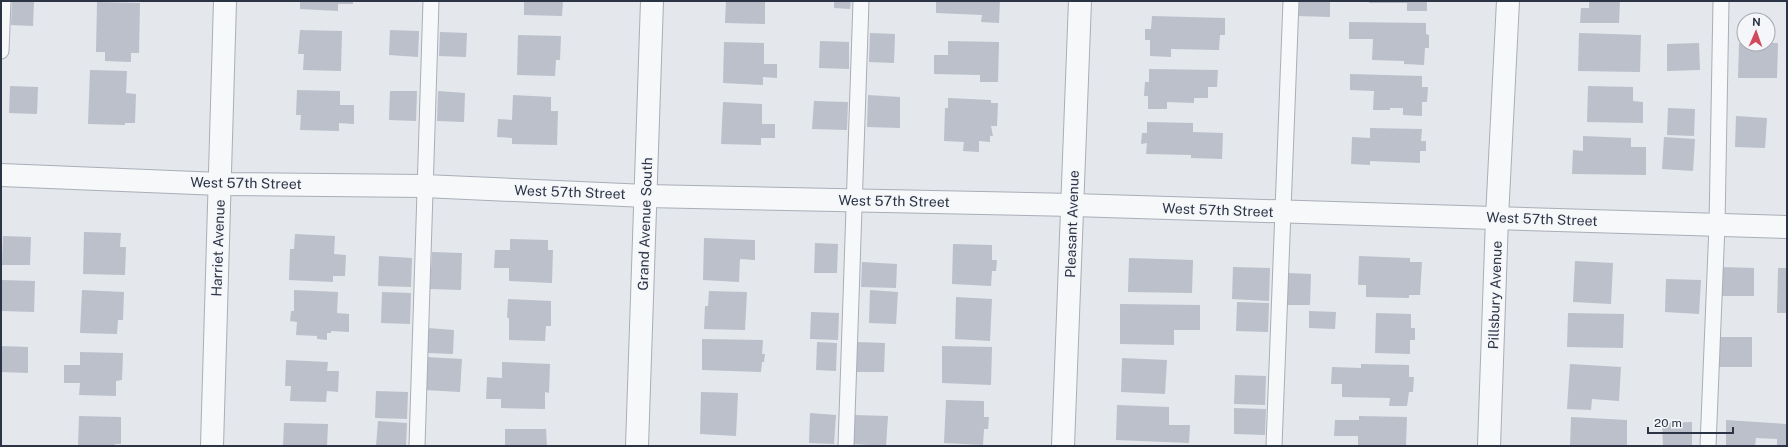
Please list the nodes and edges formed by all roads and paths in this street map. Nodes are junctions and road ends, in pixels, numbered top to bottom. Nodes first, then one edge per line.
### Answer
1 (3, 1) edge
2 (225, 1) edge
3 (431, 1) edge
4 (652, 1) edge
5 (861, 1) edge
6 (1080, 1) edge
7 (1291, 1) edge
8 (1508, 1) edge
9 (1721, 1) edge
10 (1, 51) edge
11 (1, 174) edge
12 (220, 184) junction
13 (424, 186) junction
14 (646, 196) junction
15 (854, 200) junction
16 (1073, 205) junction
17 (1282, 213) junction
18 (1497, 218) junction
19 (1717, 225) junction
20 (1787, 228) edge
21 (212, 446) edge
22 (417, 446) edge
23 (637, 446) edge
24 (846, 446) edge
25 (1063, 446) edge
26 (1274, 446) edge
27 (1489, 446) edge
28 (1708, 446) edge

1 - 10 lane
2 - 12 street, Harriet Avenue
3 - 13 lane
4 - 14 street, Grand Avenue South
5 - 15 lane
6 - 16 street, Pleasant Avenue
7 - 17 lane
8 - 18 street, Pillsbury Avenue
9 - 19 lane
11 - 12 street, West 57th Street
12 - 13 street, West 57th Street
12 - 21 street, Harriet Avenue
13 - 14 street, West 57th Street
13 - 22 lane
14 - 15 street, West 57th Street
14 - 23 street, Grand Avenue South
15 - 16 street, West 57th Street
15 - 24 lane
16 - 17 street, West 57th Street
16 - 25 street, Pleasant Avenue
17 - 18 street, West 57th Street
17 - 26 lane
18 - 19 street, West 57th Street
18 - 27 street, Pillsbury Avenue
19 - 20 street, West 57th Street
19 - 28 lane

